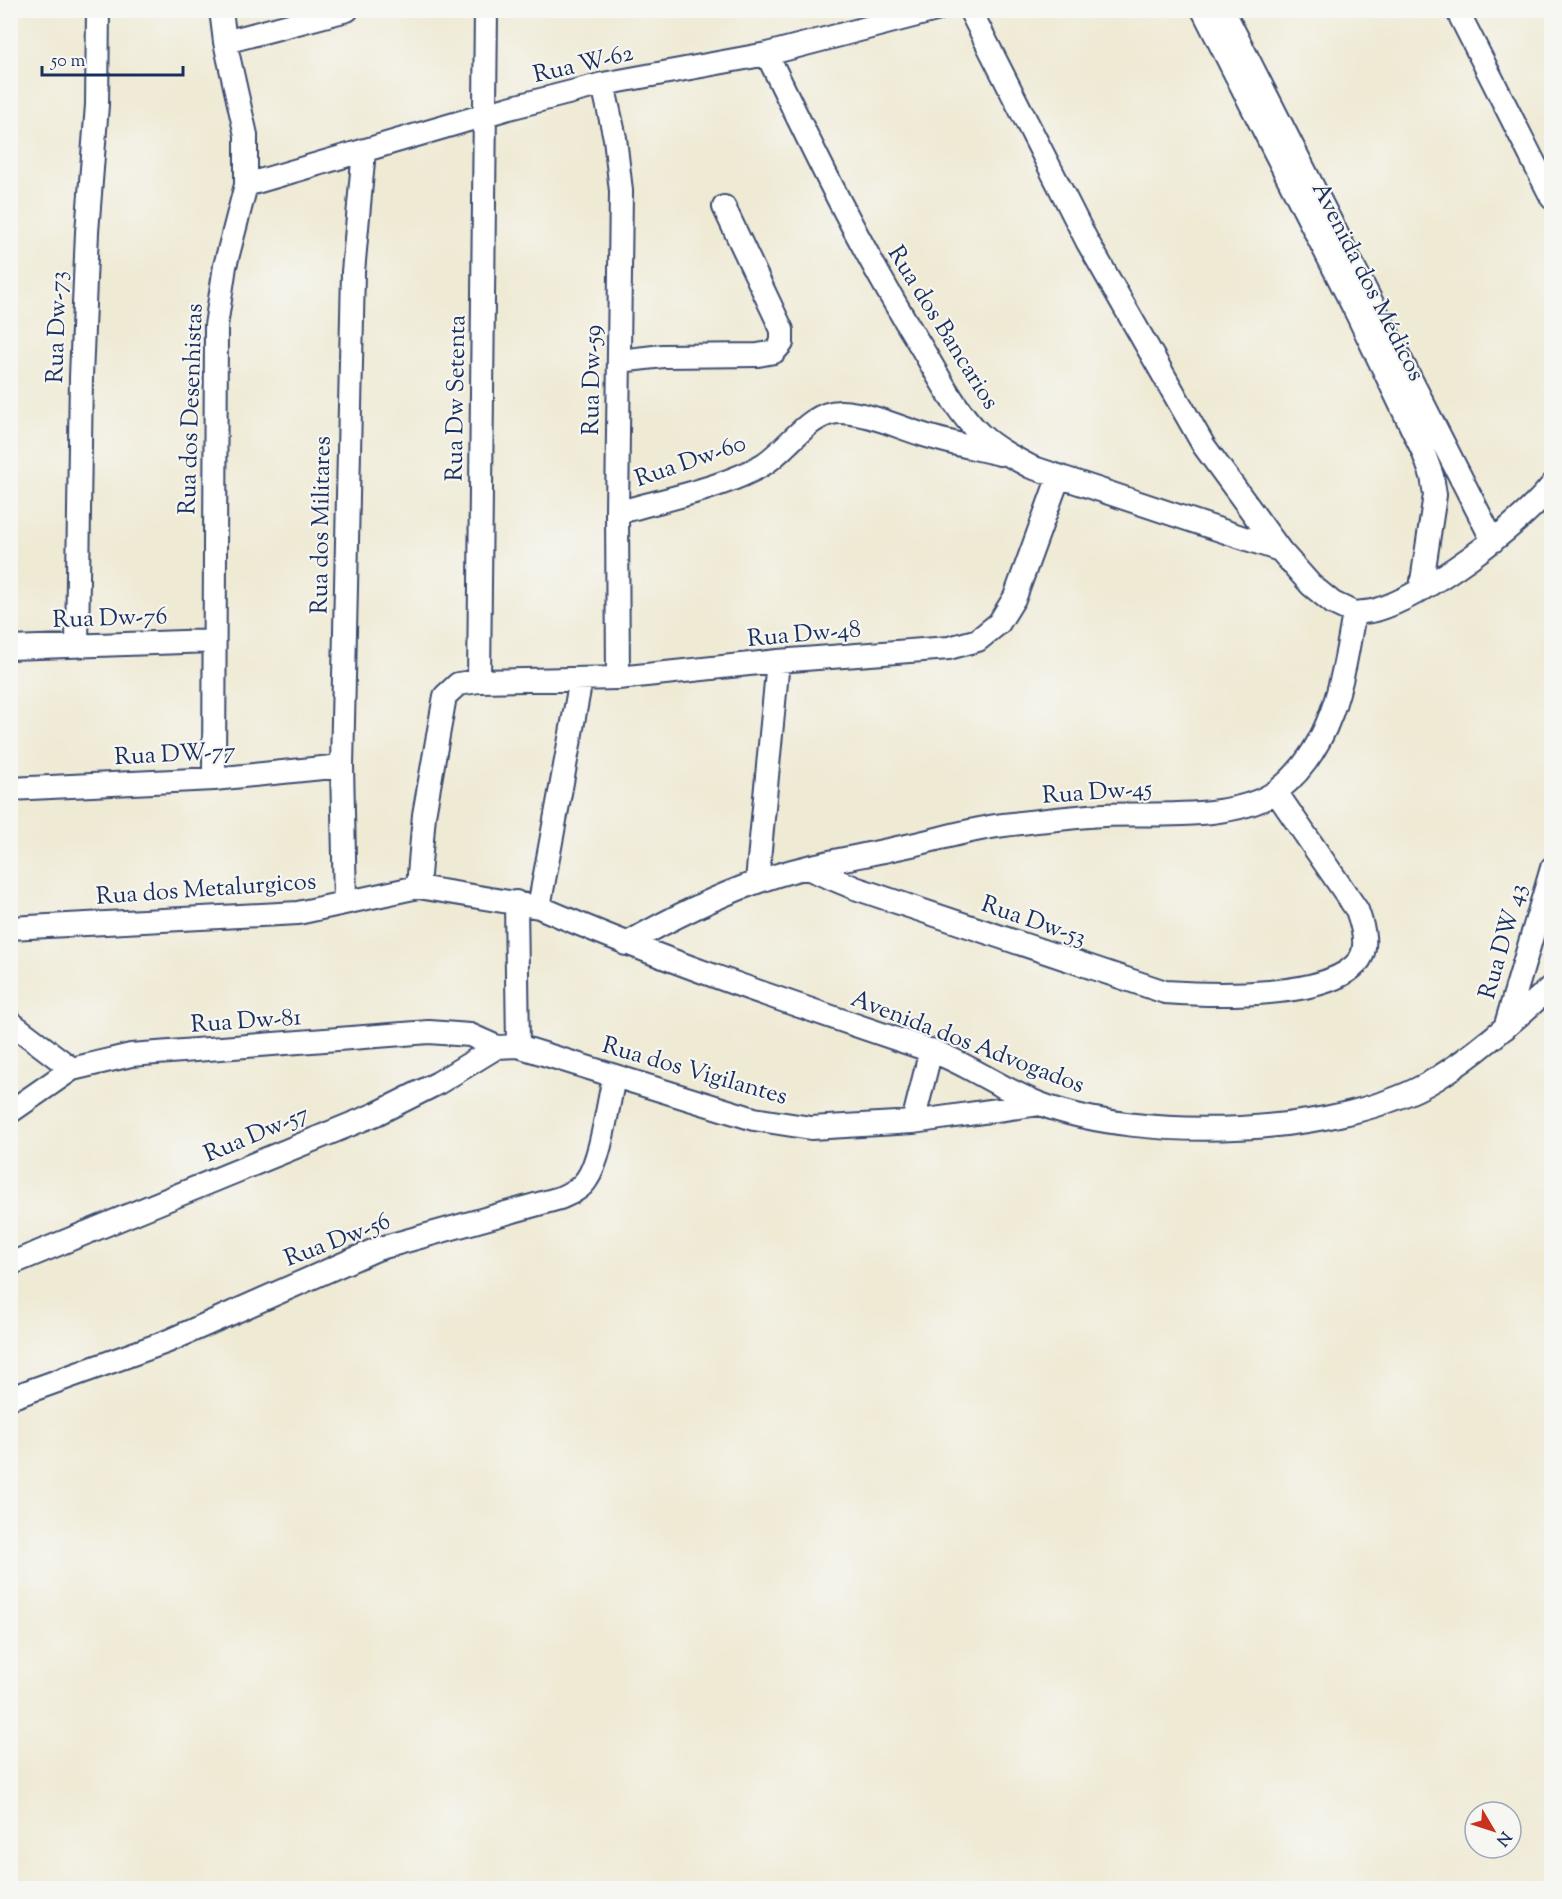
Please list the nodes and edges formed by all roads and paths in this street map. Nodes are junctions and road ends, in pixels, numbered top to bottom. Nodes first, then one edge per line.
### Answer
1 (98, 10) edge
2 (221, 10) edge
3 (347, 10) edge
4 (486, 10) edge
5 (936, 10) edge
6 (969, 10) edge
7 (1203, 10) edge
8 (1223, 10) edge
9 (1457, 10) edge
10 (225, 42) junction
11 (767, 54) junction
12 (603, 84) junction
13 (486, 115) junction
14 (364, 150) junction
15 (1525, 150) junction
16 (1551, 156) edge
17 (246, 185) junction
18 (1306, 193) junction
19 (1551, 198) edge
20 (724, 207) dead end
21 (619, 360) junction
22 (1393, 367) junction
23 (1010, 456) junction
24 (1059, 476) junction
25 (1551, 485) edge
26 (616, 513) junction
27 (1493, 541) junction
28 (1280, 550) junction
29 (1421, 588) junction
30 (1353, 613) junction
31 (212, 641) junction
32 (77, 645) junction
33 (10, 648) edge
34 (778, 661) junction
35 (618, 678) junction
36 (581, 679) junction
37 (479, 681) junction
38 (342, 766) junction
39 (214, 779) junction
40 (10, 789) edge
41 (1276, 792) junction
42 (807, 868) junction
43 (1551, 868) edge
44 (757, 881) junction
45 (418, 887) junction
46 (345, 902) junction
47 (516, 902) junction
48 (539, 907) junction
49 (10, 928) edge
50 (626, 944) junction
51 (1551, 986) edge
52 (10, 1023) edge
53 (1504, 1029) junction
54 (507, 1046) junction
55 (931, 1050) junction
56 (72, 1069) junction
57 (614, 1078) junction
58 (1039, 1104) junction
59 (10, 1112) edge
60 (913, 1122) junction
61 (10, 1264) edge
62 (10, 1398) edge

1 - 32 street, Rua Dw-73
2 - 10 street, Rua dos Desenhistas
3 - 10 street
4 - 13 street, Rua Dw Setenta
5 - 11 street, Rua W-62
6 - 28 street
7 - 18 street, Avenida dos Médicos
8 - 18 street, Avenida dos Médicos
9 - 15 street
10 - 17 street, Rua dos Desenhistas
11 - 12 street, Rua W-62
11 - 23 street, Rua dos Bancarios
12 - 13 street, Rua W-62
12 - 21 street, Rua Dw-59
13 - 14 street, Rua W-62
13 - 37 street, Rua Dw Setenta
14 - 17 street, Rua W-62
14 - 38 street, Rua dos Militares
15 - 16 street
15 - 19 street
17 - 31 street, Rua dos Desenhistas
18 - 22 street, Avenida dos Médicos
20 - 21 street
21 - 26 street, Rua Dw-59
22 - 27 street, Avenida dos Médicos
22 - 29 street, Avenida dos Médicos
23 - 24 street, Rua dos Bancarios
23 - 26 street, Rua Dw-60
24 - 28 street, Rua dos Bancarios
24 - 34 street, Rua Dw-48
25 - 27 street
26 - 35 street, Rua Dw-59
27 - 29 street
28 - 30 street
29 - 30 street
30 - 41 street
31 - 32 street, Rua Dw-76
31 - 39 street, Rua dos Desenhistas
32 - 33 street, Rua Dw-76
34 - 35 street, Rua Dw-48
34 - 44 street
35 - 36 street, Rua Dw-48
36 - 37 street, Rua Dw-48
36 - 48 street
37 - 45 street, Rua Dw-48
38 - 39 street, Rua DW-77
38 - 46 street, Rua dos Militares
39 - 40 street, Rua DW-77
41 - 42 street, Rua Dw-45
41 - 42 street, Rua Dw-53
42 - 44 street, Rua Dw-45
43 - 53 street, Rua DW 43
44 - 50 street, Rua Dw-45
45 - 46 street, Rua dos Metalurgicos
45 - 47 street, Avenida dos Advogados
46 - 49 street, Rua dos Metalurgicos
47 - 48 street, Avenida dos Advogados
47 - 54 street
48 - 50 street, Avenida dos Advogados
50 - 55 street, Avenida dos Advogados
51 - 53 street, Avenida dos Advogados
52 - 56 street
53 - 58 street, Avenida dos Advogados
54 - 56 street, Rua Dw-81
54 - 57 street, Rua dos Vigilantes
54 - 61 street, Rua Dw-57
55 - 58 street, Avenida dos Advogados
55 - 60 street
56 - 59 street, Rua Dw-81
57 - 60 street, Rua dos Vigilantes
57 - 62 street, Rua Dw-56
58 - 60 street, Rua dos Vigilantes

